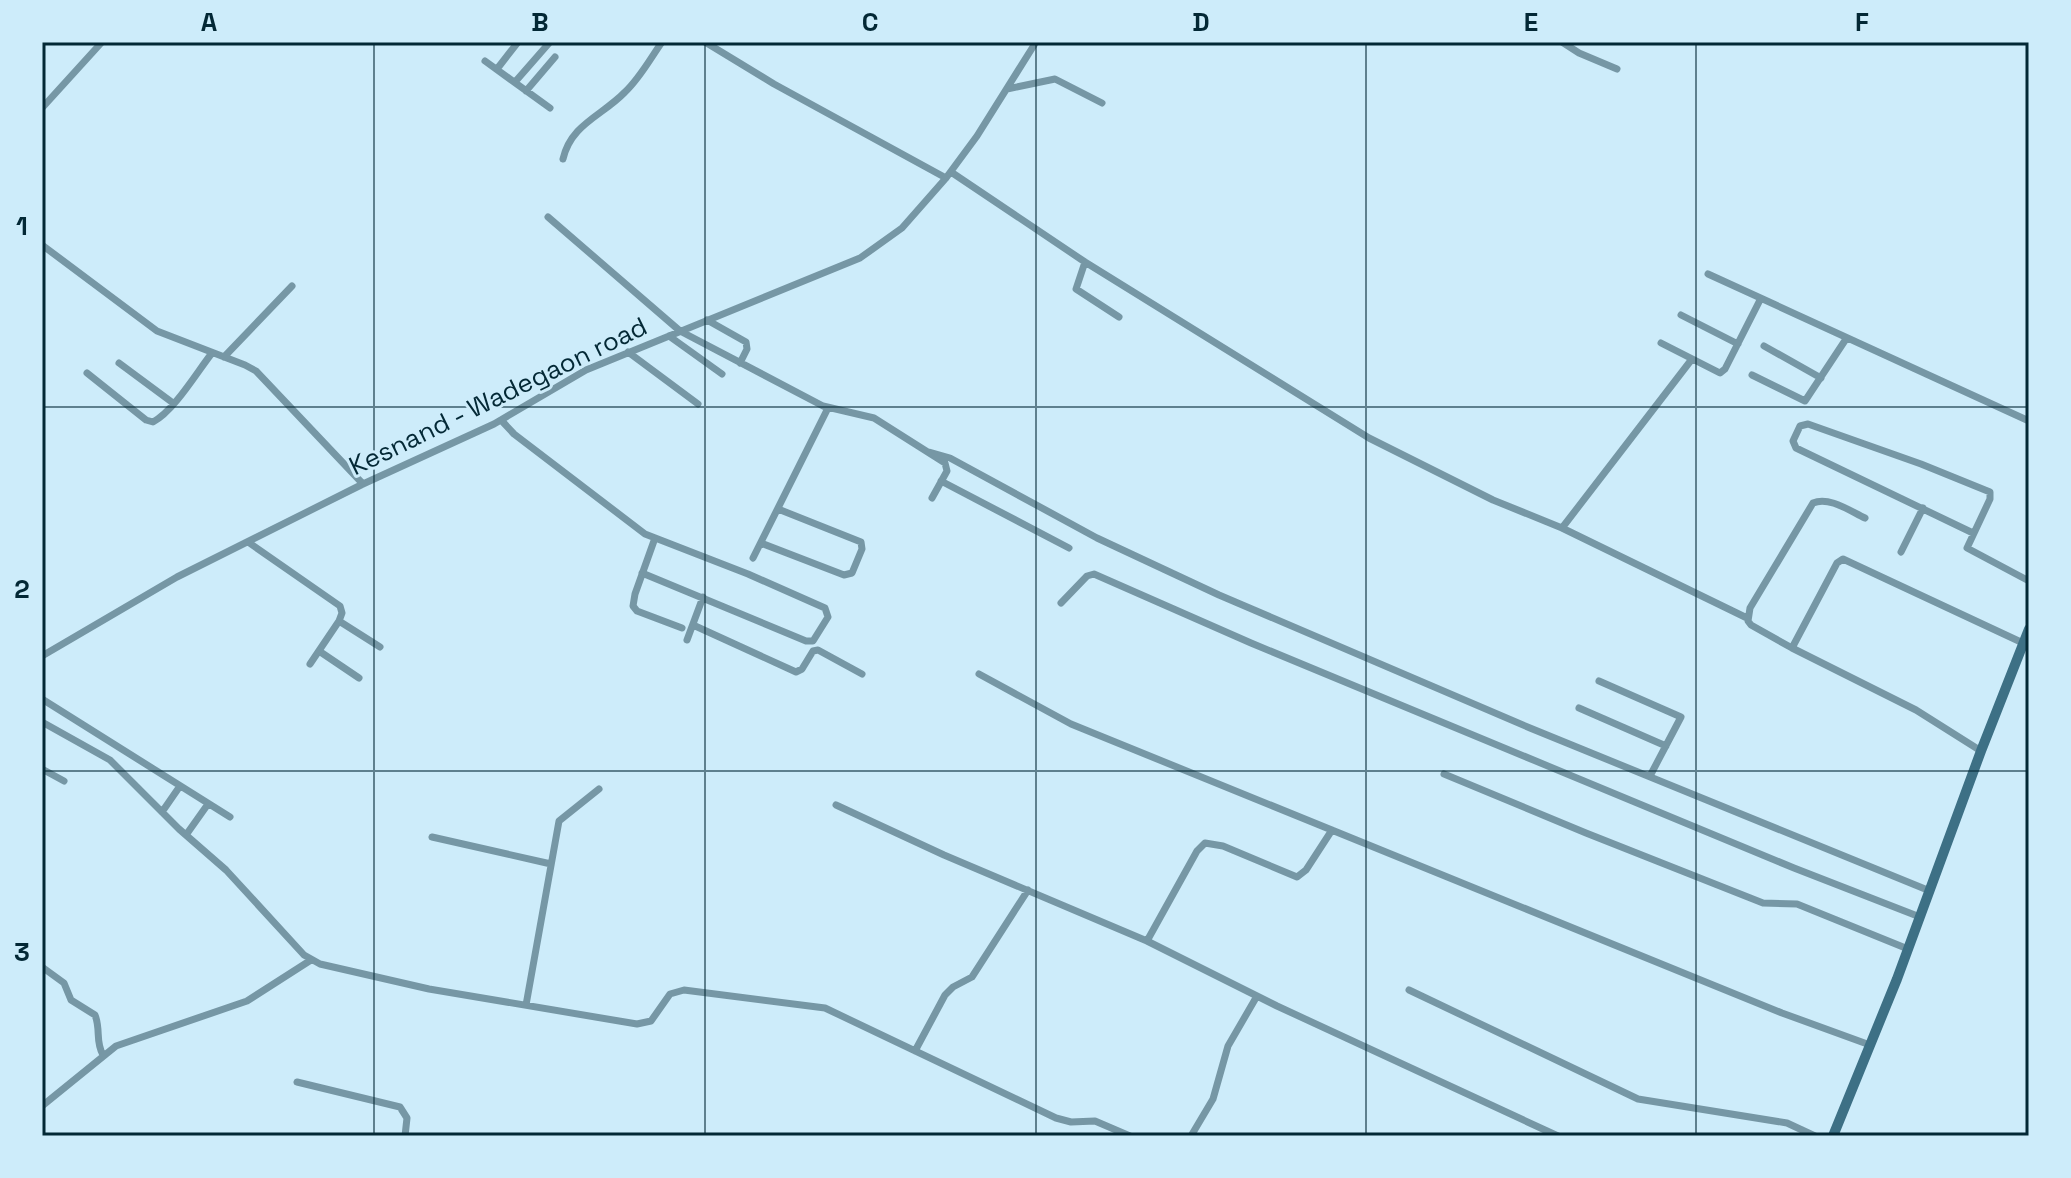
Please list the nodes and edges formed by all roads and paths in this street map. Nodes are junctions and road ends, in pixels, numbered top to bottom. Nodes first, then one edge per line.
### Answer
1 (102, 42) edge
2 (518, 42) edge
3 (550, 42) edge
4 (662, 42) edge
5 (705, 42) edge
6 (1036, 42) edge
7 (1562, 42) edge
8 (555, 57) dead end
9 (485, 61) dead end
10 (497, 69) junction
11 (1617, 69) dead end
12 (515, 82) junction
13 (1007, 89) junction
14 (526, 91) junction
15 (1102, 103) dead end
16 (42, 108) edge
17 (550, 108) dead end
18 (563, 159) dead end
19 (948, 175) junction
20 (548, 217) dead end
21 (42, 245) edge
22 (1085, 262) junction
23 (1708, 274) dead end
24 (292, 286) dead end
25 (1760, 300) junction
26 (1681, 315) dead end
27 (1119, 317) dead end
28 (707, 320) junction
29 (680, 331) junction
30 (669, 336) junction
31 (1846, 339) junction
32 (1661, 343) dead end
33 (1738, 344) junction
34 (1764, 346) dead end
35 (628, 352) junction
36 (212, 353) junction
37 (224, 357) junction
38 (1692, 359) junction
39 (119, 363) dead end
40 (740, 363) junction
41 (87, 373) dead end
42 (722, 374) dead end
43 (1752, 375) dead end
44 (1821, 378) junction
45 (173, 403) junction
46 (698, 404) dead end
47 (828, 408) junction
48 (501, 420) junction
49 (2029, 421) edge
50 (929, 452) junction
51 (941, 481) junction
52 (363, 484) junction
53 (932, 498) dead end
54 (1923, 508) junction
55 (778, 509) junction
56 (1865, 518) dead end
57 (1562, 528) junction
58 (1973, 533) junction
59 (655, 538) junction
60 (248, 542) junction
61 (761, 543) junction
62 (1069, 548) dead end
63 (1901, 552) dead end
64 (753, 558) dead end
65 (642, 573) junction
66 (2029, 581) edge
67 (703, 597) junction
68 (1061, 603) dead end
69 (1747, 618) junction
70 (339, 621) junction
71 (693, 625) junction
72 (682, 628) dead end
73 (2029, 629) edge
74 (687, 640) dead end
75 (811, 641) junction
76 (2023, 643) junction
77 (380, 647) dead end
78 (1792, 648) junction
79 (816, 650) junction
80 (319, 651) junction
81 (42, 656) edge
82 (310, 664) dead end
83 (862, 674) dead end
84 (979, 674) dead end
85 (359, 678) dead end
86 (1599, 681) dead end
87 (42, 699) edge
88 (1579, 708) dead end
89 (42, 722) edge
90 (114, 744) junction
91 (1666, 746) junction
92 (1981, 751) junction
93 (106, 758) junction
94 (42, 769) edge
95 (1444, 774) dead end
96 (1650, 776) junction
97 (64, 781) dead end
98 (180, 786) junction
99 (599, 789) dead end
100 (208, 804) junction
101 (836, 805) dead end
102 (162, 812) junction
103 (230, 817) dead end
104 (1332, 830) junction
105 (186, 835) junction
106 (432, 837) dead end
107 (551, 864) junction
108 (1028, 890) junction
109 (1930, 891) junction
110 (1920, 917) junction
111 (1147, 941) junction
112 (1908, 949) junction
113 (311, 960) junction
114 (42, 967) edge
115 (1409, 990) dead end
116 (1257, 996) junction
117 (526, 1005) junction
118 (1870, 1045) junction
119 (915, 1051) junction
120 (103, 1055) junction
121 (297, 1082) dead end
122 (42, 1106) edge
123 (405, 1136) edge
124 (1130, 1136) edge
125 (1191, 1136) edge
126 (1558, 1136) edge
127 (1815, 1136) edge
128 (1833, 1136) edge

1 - 16 street
2 - 10 street
3 - 12 street
4 - 18 street
5 - 19 street
6 - 13 street, Kesnand - Wadegaon road
7 - 11 street
8 - 14 street
9 - 10 street
10 - 12 street
12 - 14 street
13 - 15 street
13 - 19 street, Kesnand - Wadegaon road
14 - 17 street
19 - 22 street
19 - 28 street, Kesnand - Wadegaon road
20 - 29 street
21 - 36 street
22 - 27 street
22 - 57 street
23 - 25 street
24 - 37 street
25 - 31 street
25 - 33 street
26 - 33 street
28 - 29 street, Kesnand - Wadegaon road
28 - 40 street
29 - 30 street, Kesnand - Wadegaon road
29 - 40 street
30 - 35 street, Kesnand - Wadegaon road
30 - 42 street
31 - 44 street
31 - 49 street
32 - 38 street
33 - 38 street
34 - 44 street
35 - 46 street
35 - 48 street, Kesnand - Wadegaon road
36 - 37 street
36 - 45 street
37 - 52 street
38 - 57 street
39 - 45 street
40 - 47 street
41 - 45 street
43 - 44 street
47 - 50 street
47 - 55 street
48 - 52 street, Kesnand - Wadegaon road
48 - 59 street
50 - 51 street
50 - 96 street
51 - 53 street
51 - 62 street
52 - 60 street, Kesnand - Wadegaon road
54 - 58 street
54 - 58 street
54 - 63 street
55 - 61 street
55 - 61 street
56 - 69 street
57 - 69 street
58 - 66 street
59 - 65 street
59 - 75 street
60 - 70 street
60 - 81 street, Kesnand - Wadegaon road
61 - 64 street
65 - 67 street
65 - 72 street
67 - 71 street
67 - 75 street
68 - 110 street
69 - 78 street
70 - 77 street
70 - 80 street
71 - 74 street
71 - 79 street
73 - 76 main road
75 - 79 street
76 - 78 street
76 - 92 main road
78 - 92 street
79 - 83 street
80 - 82 street
80 - 85 street
84 - 104 street
86 - 91 street
87 - 90 street
88 - 91 street
89 - 93 street
90 - 93 street
90 - 98 street
91 - 96 street
92 - 109 main road
93 - 102 street
94 - 97 street
95 - 112 street
96 - 109 street
98 - 100 street
98 - 102 street
99 - 107 street
100 - 103 street
100 - 105 street
101 - 108 street
102 - 105 street
104 - 111 street
104 - 118 street
105 - 113 street
106 - 107 street
107 - 117 street
108 - 111 street
108 - 119 street
109 - 110 main road
110 - 112 main road
111 - 116 street
112 - 118 main road
113 - 117 street
113 - 120 street
114 - 120 street
115 - 127 street
116 - 125 street
116 - 126 street
117 - 119 street
118 - 128 main road
119 - 124 street
120 - 122 street
121 - 123 street

